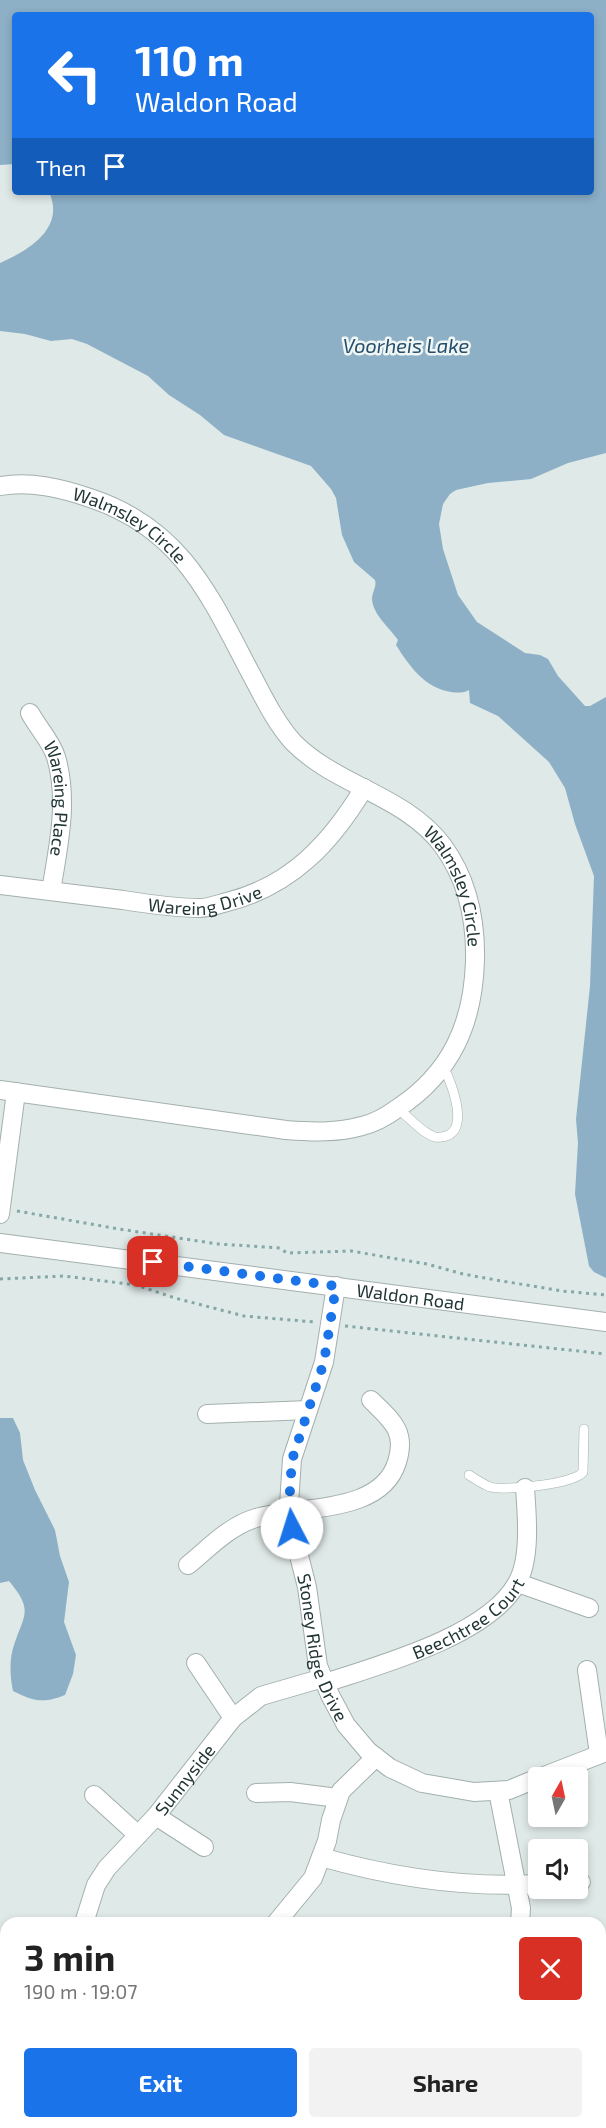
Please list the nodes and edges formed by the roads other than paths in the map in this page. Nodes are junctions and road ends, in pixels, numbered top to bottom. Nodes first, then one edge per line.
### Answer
1 (0, 486) edge
2 (30, 713) dead end
3 (364, 788) junction
4 (0, 885) edge
5 (51, 891) junction
6 (443, 1066) junction
7 (8, 1091) edge
8 (398, 1108) junction
9 (0, 1212) edge
10 (0, 1243) edge
11 (336, 1286) junction
12 (606, 1322) edge
13 (371, 1400) dead end
14 (308, 1410) junction
15 (207, 1414) dead end
16 (584, 1429) dead end
17 (469, 1475) dead end
18 (525, 1488) junction
19 (290, 1511) junction
20 (188, 1564) dead end
21 (518, 1583) junction
22 (589, 1608) dead end
23 (196, 1663) dead end
24 (587, 1670) dead end
25 (324, 1680) junction
26 (233, 1718) junction
27 (603, 1753) edge
28 (376, 1757) junction
29 (567, 1767) edge
30 (528, 1782) edge
31 (498, 1791) junction
32 (256, 1793) dead end
33 (94, 1795) dead end
34 (338, 1798) junction
35 (156, 1816) junction
36 (138, 1835) junction
37 (204, 1847) dead end
38 (321, 1857) junction
39 (528, 1885) edge
40 (516, 1886) junction
41 (86, 1917) edge
42 (281, 1917) edge
43 (520, 1917) edge

1 - 3 street, Walmsley Circle
2 - 5 street, Wareing Place
3 - 5 street, Wareing Drive
3 - 6 street, Walmsley Circle
4 - 5 street, Wareing Drive
6 - 8 street, Walmsley Circle
6 - 8 lane
7 - 8 street, Walmsley Circle
7 - 9 street, Walmsley Circle
10 - 11 street, Waldon Road
11 - 12 street, Waldon Road
11 - 14 street, Stoney Ridge Drive
13 - 19 street
14 - 15 street
14 - 19 street, Stoney Ridge Drive
16 - 18 lane
17 - 18 lane
18 - 21 street, Beechtree Court
19 - 20 street
19 - 25 street, Stoney Ridge Drive
21 - 22 street
21 - 25 street, Beechtree Court
23 - 26 street
24 - 27 street
25 - 26 street, Sunnyside
25 - 28 street, Stoney Ridge Drive
26 - 35 street, Sunnyside
27 - 29 street, Stoney Ridge Drive
28 - 31 street, Stoney Ridge Drive
28 - 34 street
30 - 31 street, Stoney Ridge Drive
31 - 40 street
32 - 34 street
33 - 36 street
34 - 38 street
35 - 36 street, Sunnyside
35 - 37 street
36 - 41 street, Sunnyside
38 - 40 street
38 - 42 street
39 - 40 street
40 - 43 street

